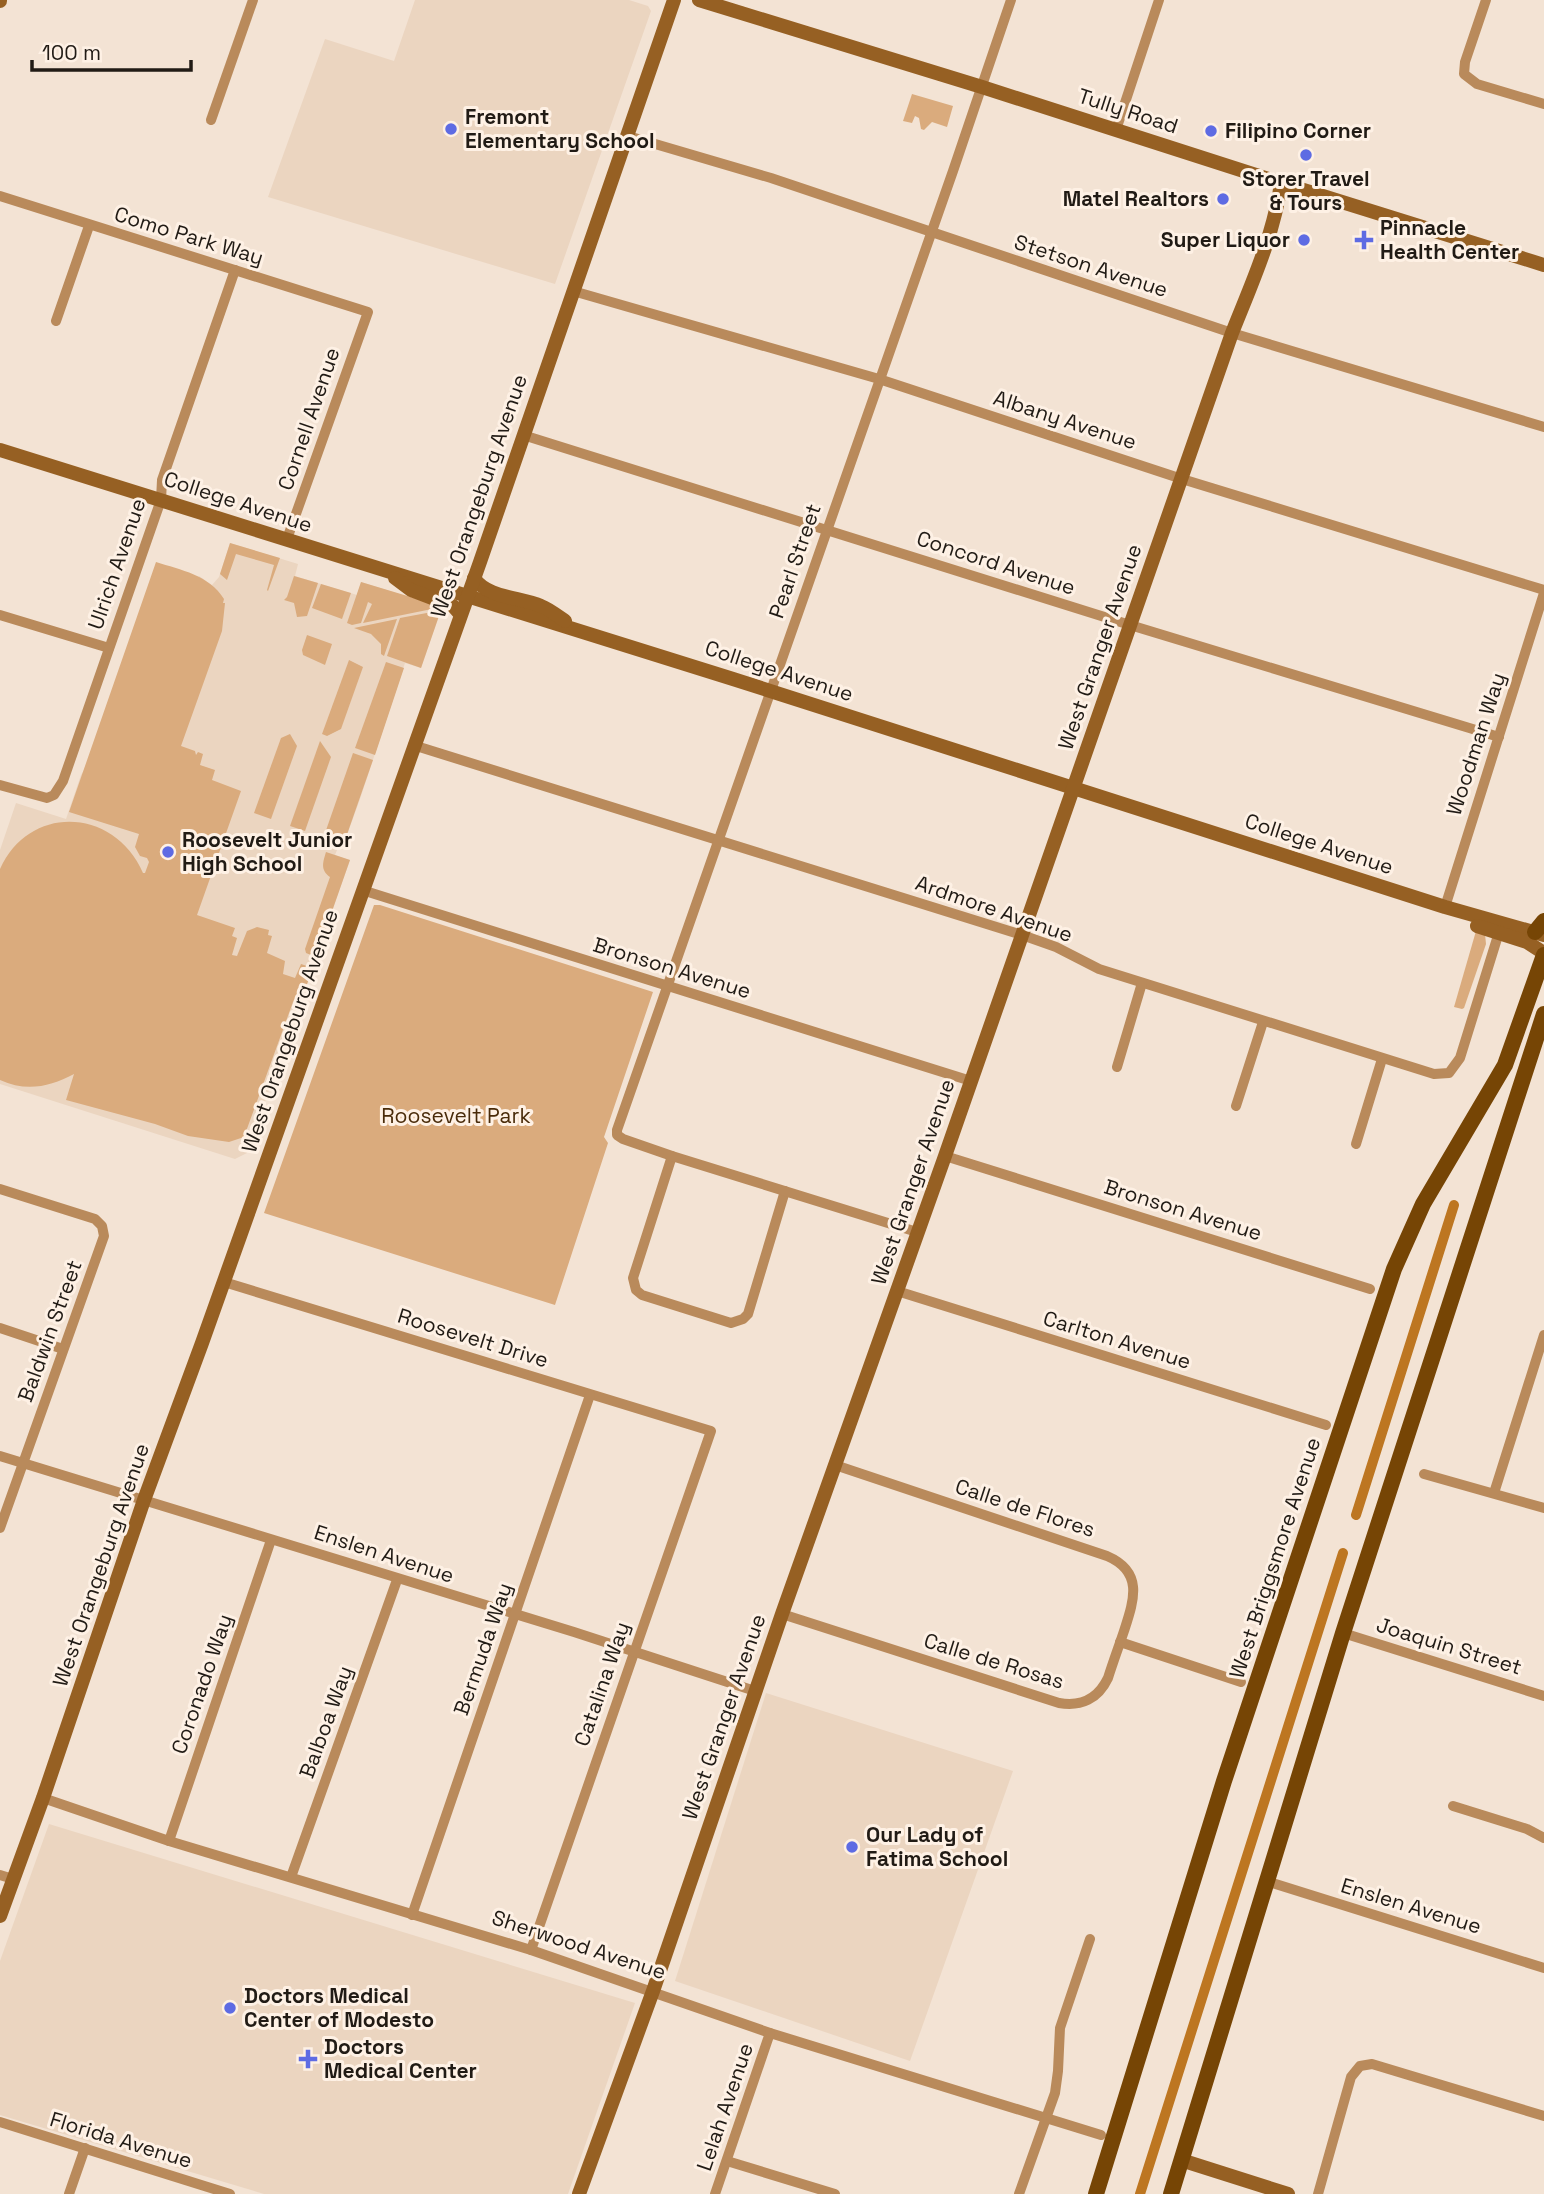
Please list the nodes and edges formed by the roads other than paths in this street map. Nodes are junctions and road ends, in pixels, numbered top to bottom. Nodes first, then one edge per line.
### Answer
1 (253, 0) edge
2 (674, 0) edge
3 (699, 0) edge
4 (1011, 0) edge
5 (1159, 0) edge
6 (1486, 0) edge
7 (982, 87) junction
8 (1544, 104) edge
9 (211, 120) dead end
10 (1116, 130) junction
11 (628, 136) junction
12 (1281, 183) junction
13 (0, 196) edge
14 (89, 226) junction
15 (931, 233) junction
16 (1544, 264) edge
17 (235, 270) junction
18 (573, 291) junction
19 (368, 312) joint
20 (56, 321) dead end
21 (1232, 333) junction
22 (879, 379) junction
23 (1544, 427) edge
24 (523, 435) junction
25 (0, 450) edge
26 (1182, 480) junction
27 (161, 499) junction
28 (827, 529) junction
29 (287, 539) junction
30 (387, 571) junction
31 (474, 578) junction
32 (1544, 592) edge
33 (466, 597) junction
34 (460, 614) junction
35 (0, 615) edge
36 (1130, 625) junction
37 (583, 631) junction
38 (109, 648) junction
39 (770, 690) junction
40 (1499, 737) junction
41 (413, 745) junction
42 (0, 785) edge
43 (1073, 787) junction
44 (718, 841) junction
45 (362, 890) junction
46 (1445, 907) junction
47 (1500, 928) junction
48 (1541, 929) edge
49 (1022, 935) junction
50 (1544, 954) edge
51 (1142, 983) junction
52 (666, 987) junction
53 (1544, 1014) edge
54 (1263, 1022) junction
55 (1382, 1059) junction
56 (1117, 1068) dead end
57 (971, 1081) junction
58 (1236, 1106) dead end
59 (1356, 1143) dead end
60 (672, 1156) junction
61 (945, 1156) junction
62 (0, 1189) edge
63 (785, 1191) junction
64 (917, 1232) junction
65 (224, 1282) junction
66 (1370, 1289) dead end
67 (897, 1291) junction
68 (0, 1328) edge
69 (1544, 1335) edge
70 (63, 1349) junction
71 (590, 1395) junction
72 (1326, 1425) dead end
73 (711, 1431) joint
74 (0, 1456) edge
75 (24, 1464) junction
76 (835, 1465) junction
77 (1424, 1474) dead end
78 (1494, 1493) junction
79 (144, 1500) junction
80 (1544, 1508) edge
81 (0, 1528) edge
82 (271, 1540) junction
83 (397, 1580) junction
84 (515, 1614) junction
85 (782, 1614) junction
86 (1343, 1633) junction
87 (1120, 1643) junction
88 (634, 1651) junction
89 (1241, 1682) dead end
90 (755, 1691) junction
91 (1544, 1696) edge
92 (43, 1798) junction
93 (1452, 1806) dead end
94 (1544, 1838) edge
95 (169, 1841) junction
96 (7, 1877) edge
97 (291, 1877) junction
98 (1266, 1881) junction
99 (412, 1915) junction
100 (0, 1916) edge
101 (1090, 1939) dead end
102 (531, 1950) junction
103 (1544, 1968) edge
104 (653, 1991) junction
105 (770, 2033) junction
106 (1544, 2116) edge
107 (1045, 2118) junction
108 (0, 2122) edge
109 (1101, 2135) dead end
110 (85, 2148) junction
111 (1181, 2160) junction
112 (727, 2161) junction
113 (69, 2194) edge
114 (230, 2194) edge
115 (579, 2194) edge
116 (715, 2194) edge
117 (835, 2194) edge
118 (1019, 2194) edge
119 (1096, 2194) edge
120 (1171, 2194) edge
121 (1288, 2194) edge
122 (1318, 2194) edge

1 - 9 street
2 - 11 street, West Orangeburg Avenue
3 - 7 street, Tully Road
4 - 7 street, Pearl Street
5 - 10 street
6 - 8 street
7 - 10 street, Tully Road
7 - 15 street, Pearl Street
10 - 12 street, Tully Road
11 - 15 street, Stetson Avenue
11 - 18 street, West Orangeburg Avenue
12 - 16 street, Tully Road
12 - 21 street, West Granger Avenue
13 - 14 street, Como Park Way
14 - 17 street, Como Park Way
14 - 20 street
15 - 21 street, Stetson Avenue
15 - 22 street, Pearl Street
17 - 19 street, Como Park Way
17 - 27 street, Ulrich Avenue
18 - 22 street, Albany Avenue
18 - 24 street, West Orangeburg Avenue
19 - 29 street, Cornell Avenue
21 - 23 street, Stetson Avenue
21 - 26 street, West Granger Avenue
22 - 26 street, Albany Avenue
22 - 28 street, Pearl Street
24 - 28 street, Concord Avenue
24 - 31 street, West Orangeburg Avenue
25 - 27 street, College Avenue
26 - 32 street, Albany Avenue
26 - 36 street, West Granger Avenue
27 - 29 street, College Avenue
27 - 38 street, Ulrich Avenue
28 - 36 street, Concord Avenue
28 - 39 street, Pearl Street
29 - 30 street, College Avenue
30 - 33 street, College Avenue
30 - 34 street
31 - 33 street, West Orangeburg Avenue
31 - 37 street
32 - 40 street, Woodman Way
33 - 34 street, West Orangeburg Avenue
33 - 37 street, College Avenue
34 - 41 street, West Orangeburg Avenue
35 - 38 street
36 - 40 street, Concord Avenue
36 - 43 street, West Granger Avenue
37 - 39 street, College Avenue
38 - 42 street, Ulrich Avenue
39 - 43 street, College Avenue
39 - 44 street, Pearl Street
40 - 46 street, Woodman Way
41 - 44 street, Ardmore Avenue
41 - 45 street, West Orangeburg Avenue
43 - 46 street, College Avenue
43 - 49 street, West Granger Avenue
44 - 49 street, Ardmore Avenue
44 - 52 street, Pearl Street
45 - 52 street, Bronson Avenue
45 - 65 street, West Orangeburg Avenue
46 - 47 street, College Avenue
47 - 48 street
47 - 50 street
47 - 55 street, Ardmore Avenue
49 - 51 street, Ardmore Avenue
49 - 57 street, West Granger Avenue
50 - 119 main road, West Briggsmore Avenue
51 - 54 street, Ardmore Avenue
51 - 56 street
52 - 57 street, Bronson Avenue
52 - 60 street, Pearl Street
53 - 86 main road
54 - 55 street, Ardmore Avenue
54 - 58 street
55 - 59 street
57 - 61 street, West Granger Avenue
60 - 63 street
60 - 63 street
61 - 64 street, West Granger Avenue
61 - 66 street, Bronson Avenue
62 - 70 street, Baldwin Street
63 - 64 street
64 - 67 street, West Granger Avenue
65 - 71 street, Roosevelt Drive
65 - 79 street, West Orangeburg Avenue
67 - 72 street, Carlton Avenue
67 - 76 street, West Granger Avenue
68 - 70 street
69 - 78 street
70 - 75 street, Baldwin Street
71 - 73 street, Roosevelt Drive
71 - 84 street, Bermuda Way
73 - 88 street, Catalina Way
74 - 75 street, Enslen Avenue
75 - 79 street, Enslen Avenue
75 - 81 street, Baldwin Street
76 - 85 street, West Granger Avenue
76 - 87 street, Calle de Flores
77 - 78 street
78 - 80 street
79 - 82 street, Enslen Avenue
79 - 92 street, West Orangeburg Avenue
82 - 83 street, Enslen Avenue
82 - 95 street, Coronado Way
83 - 84 street, Enslen Avenue
83 - 97 street, Balboa Way
84 - 88 street, Enslen Avenue
84 - 99 street, Bermuda Way
85 - 87 street, Calle de Rosas
85 - 90 street, West Granger Avenue
86 - 91 street, Joaquin Street
86 - 98 main road
87 - 89 street
88 - 90 street, Enslen Avenue
88 - 102 street, Catalina Way
90 - 104 street, West Granger Avenue
92 - 95 street, Sherwood Avenue
92 - 96 street, West Orangeburg Avenue
93 - 94 street
95 - 97 street, Sherwood Avenue
96 - 100 street, West Orangeburg Avenue
97 - 99 street, Sherwood Avenue
98 - 103 street, Enslen Avenue
98 - 111 main road
99 - 102 street, Sherwood Avenue
101 - 107 street
102 - 104 street, Sherwood Avenue
104 - 105 street, Sherwood Avenue
104 - 115 street, West Granger Avenue
105 - 107 street, Sherwood Avenue
105 - 112 street, Lelah Avenue
106 - 122 street
107 - 109 street, Sherwood Avenue
107 - 118 street
108 - 110 street, Florida Avenue
110 - 113 street
110 - 114 street, Florida Avenue
111 - 120 main road
111 - 121 street
112 - 116 street, Lelah Avenue
112 - 117 street

